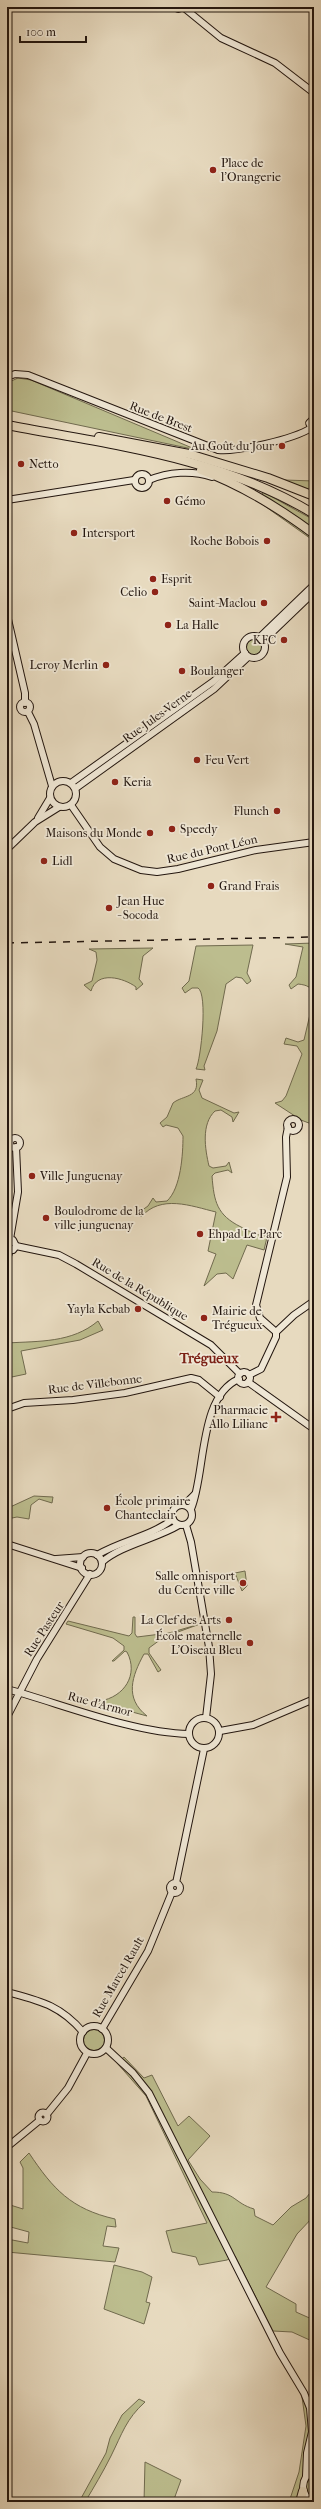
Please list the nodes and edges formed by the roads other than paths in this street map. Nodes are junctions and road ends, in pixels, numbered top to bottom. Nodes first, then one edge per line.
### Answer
1 (174, 7) edge
2 (183, 7) edge
3 (314, 93) edge
4 (7, 376) edge
5 (314, 418) edge
6 (7, 419) edge
7 (7, 425) edge
8 (312, 429) edge
9 (143, 451) junction
10 (190, 454) junction
11 (134, 480) junction
12 (149, 480) junction
13 (250, 493) junction
14 (314, 496) edge
15 (7, 500) edge
16 (314, 508) edge
17 (314, 514) edge
18 (314, 534) edge
19 (314, 585) edge
20 (314, 592) edge
21 (7, 615) edge
22 (261, 639) junction
23 (246, 654) junction
24 (46, 771) junction
25 (60, 781) junction
26 (52, 786) junction
27 (74, 786) junction
28 (50, 798) junction
29 (71, 805) junction
30 (59, 807) junction
31 (35, 822) junction
32 (314, 842) edge
33 (7, 849) edge
34 (289, 1128) dead end
35 (7, 1133) edge
36 (9, 1240) edge
37 (16, 1246) junction
38 (8, 1249) edge
39 (7, 1259) edge
40 (314, 1302) edge
41 (276, 1332) junction
42 (239, 1377) junction
43 (249, 1378) junction
44 (220, 1397) junction
45 (7, 1409) edge
46 (314, 1429) edge
47 (195, 1494) junction
48 (184, 1504) junction
49 (191, 1509) junction
50 (173, 1519) junction
51 (179, 1525) junction
52 (186, 1525) junction
53 (7, 1544) edge
54 (97, 1555) junction
55 (83, 1557) junction
56 (50, 1559) junction
57 (102, 1562) junction
58 (82, 1568) junction
59 (90, 1574) junction
60 (7, 1689) edge
61 (19, 1693) junction
62 (314, 1699) edge
63 (7, 1718) edge
64 (206, 1718) junction
65 (220, 1732) junction
66 (189, 1734) junction
67 (204, 1749) junction
68 (7, 1992) edge
69 (102, 2028) junction
70 (83, 2032) junction
71 (106, 2048) junction
72 (87, 2053) junction
73 (7, 2147) edge
74 (309, 2449) junction
75 (314, 2462) edge
76 (314, 2470) edge
77 (306, 2476) junction
78 (303, 2491) junction
79 (300, 2502) edge
80 (314, 2502) edge

1 - 2 street
2 - 3 street
4 - 8 street, Rue de Brest
5 - 8 street
6 - 10 highway
7 - 9 highway
9 - 13 highway
9 - 17 highway
10 - 14 highway
10 - 16 highway
11 - 12 street
11 - 12 street
11 - 15 street
12 - 13 street
13 - 18 highway
19 - 22 street
20 - 22 street
21 - 24 street
22 - 23 street
22 - 23 street
23 - 27 street, Rue Jules Verne
24 - 25 street
24 - 26 street
25 - 26 street
25 - 27 street
26 - 28 street
27 - 29 street
28 - 30 street
28 - 31 street
29 - 30 street
29 - 32 street, Rue du Pont Léon
30 - 31 street
31 - 33 street
34 - 41 street
35 - 36 street
36 - 37 street
37 - 38 street
37 - 42 street, Rue de la République
38 - 39 street
40 - 41 street
41 - 43 street
42 - 43 street
42 - 43 street
42 - 44 street
43 - 46 street
44 - 45 street, Rue de Villebonne
44 - 47 street
47 - 48 street
47 - 49 street
48 - 49 street
48 - 50 street
49 - 52 street
50 - 51 street
50 - 54 street
51 - 52 street
51 - 57 street
52 - 64 street
53 - 56 street
54 - 55 street
54 - 57 street
55 - 56 street
55 - 58 street
56 - 58 street
57 - 59 street
58 - 59 street
59 - 61 street, Rue Pasteur
60 - 61 street, Rue d'Armor
61 - 63 street, Rue Pasteur
61 - 66 street, Rue d'Armor
62 - 65 street
64 - 65 street
64 - 66 street
65 - 67 street
66 - 67 street
67 - 69 street, Rue Marcel Rault
68 - 70 street
69 - 70 street
69 - 71 street
70 - 72 street
71 - 72 street
71 - 74 street
72 - 73 street
74 - 75 street
74 - 77 street
76 - 77 street
77 - 78 street
78 - 79 highway
78 - 80 street

